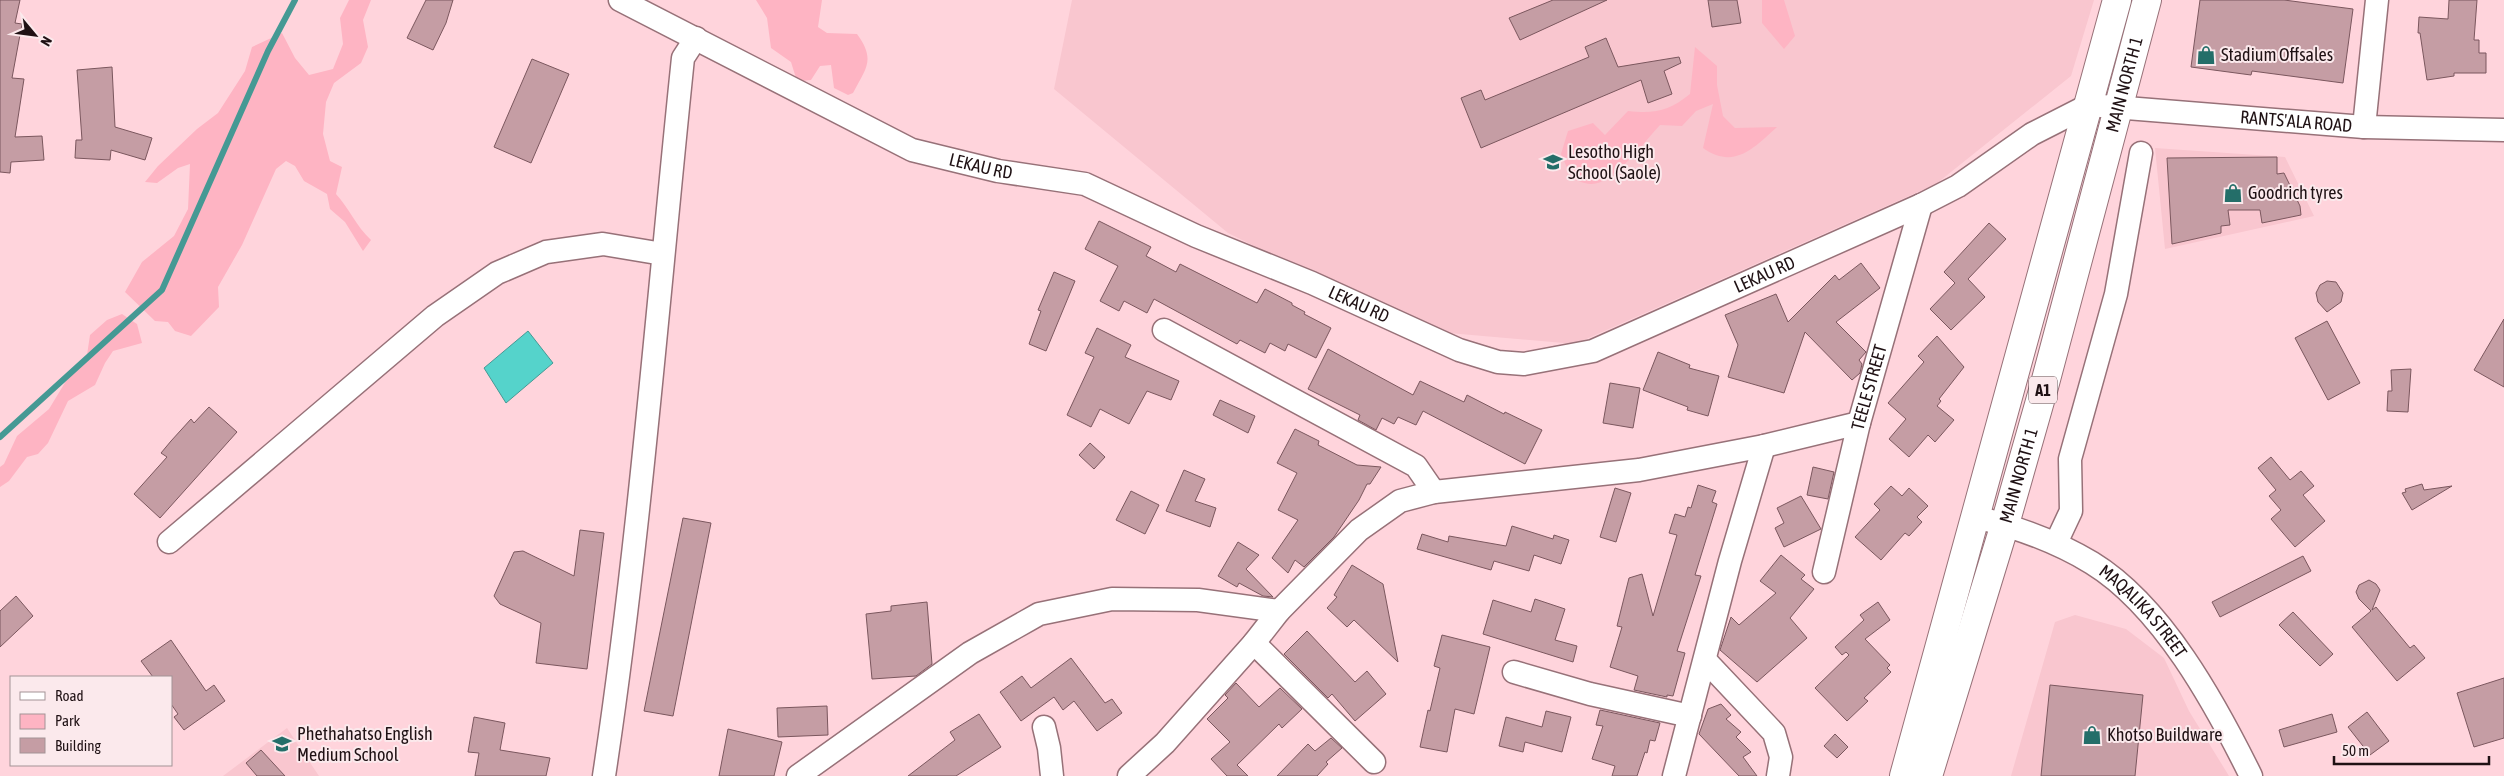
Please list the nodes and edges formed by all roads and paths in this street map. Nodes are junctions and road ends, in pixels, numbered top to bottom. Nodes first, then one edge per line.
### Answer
1 (620, 0) edge
2 (2117, 0) edge
3 (2147, 0) edge
4 (2377, 0) edge
5 (696, 38) junction
6 (2089, 105) junction
7 (2119, 108) junction
8 (2364, 127) junction
9 (2504, 130) edge
10 (2141, 153) dead end
11 (1921, 205) junction
12 (663, 254) junction
13 (1164, 330) dead end
14 (1859, 423) junction
15 (1764, 446) junction
16 (1434, 492) junction
17 (1976, 517) junction
18 (2005, 524) junction
19 (169, 542) dead end
20 (2056, 543) junction
21 (1824, 572) dead end
22 (1279, 611) junction
23 (1254, 643) junction
24 (1705, 660) junction
25 (1514, 672) dead end
26 (1690, 716) junction
27 (1044, 727) dead end
28 (1374, 762) dead end
29 (604, 776) edge
30 (798, 776) edge
31 (1052, 776) edge
32 (1129, 776) edge
33 (1674, 776) edge
34 (1778, 776) edge
35 (1904, 776) edge
36 (1928, 776) edge
37 (2251, 776) edge

1 - 5 street, LEKAU RD
2 - 6 main road, MAIN NORTH 1 / A1
3 - 7 main road, MAIN NORTH 1 / A1
4 - 8 street
5 - 11 street, LEKAU RD
5 - 12 street
6 - 7 street, RANTS'ALA ROAD
6 - 11 street, LEKAU RD
6 - 17 main road, MAIN NORTH 1 / A1
7 - 8 street, RANTS'ALA ROAD
7 - 18 main road, MAIN NORTH 1 / A1
8 - 9 street, RANTS'ALA ROAD
10 - 20 street
11 - 14 street, TEELE STREET
12 - 19 street
12 - 29 street
13 - 16 street
14 - 15 street
14 - 21 street, TEELE STREET
15 - 16 street
15 - 24 street
16 - 22 street
17 - 18 street, MAQALIKA STREET
17 - 35 main road, MAIN NORTH 1 / A1
18 - 20 street, MAQALIKA STREET
18 - 36 main road, MAIN NORTH 1 / A1
20 - 37 street, MAQALIKA STREET
22 - 23 street
22 - 30 street
23 - 28 street
23 - 32 street
24 - 26 street
24 - 34 street
25 - 26 street
26 - 33 street
27 - 31 street

